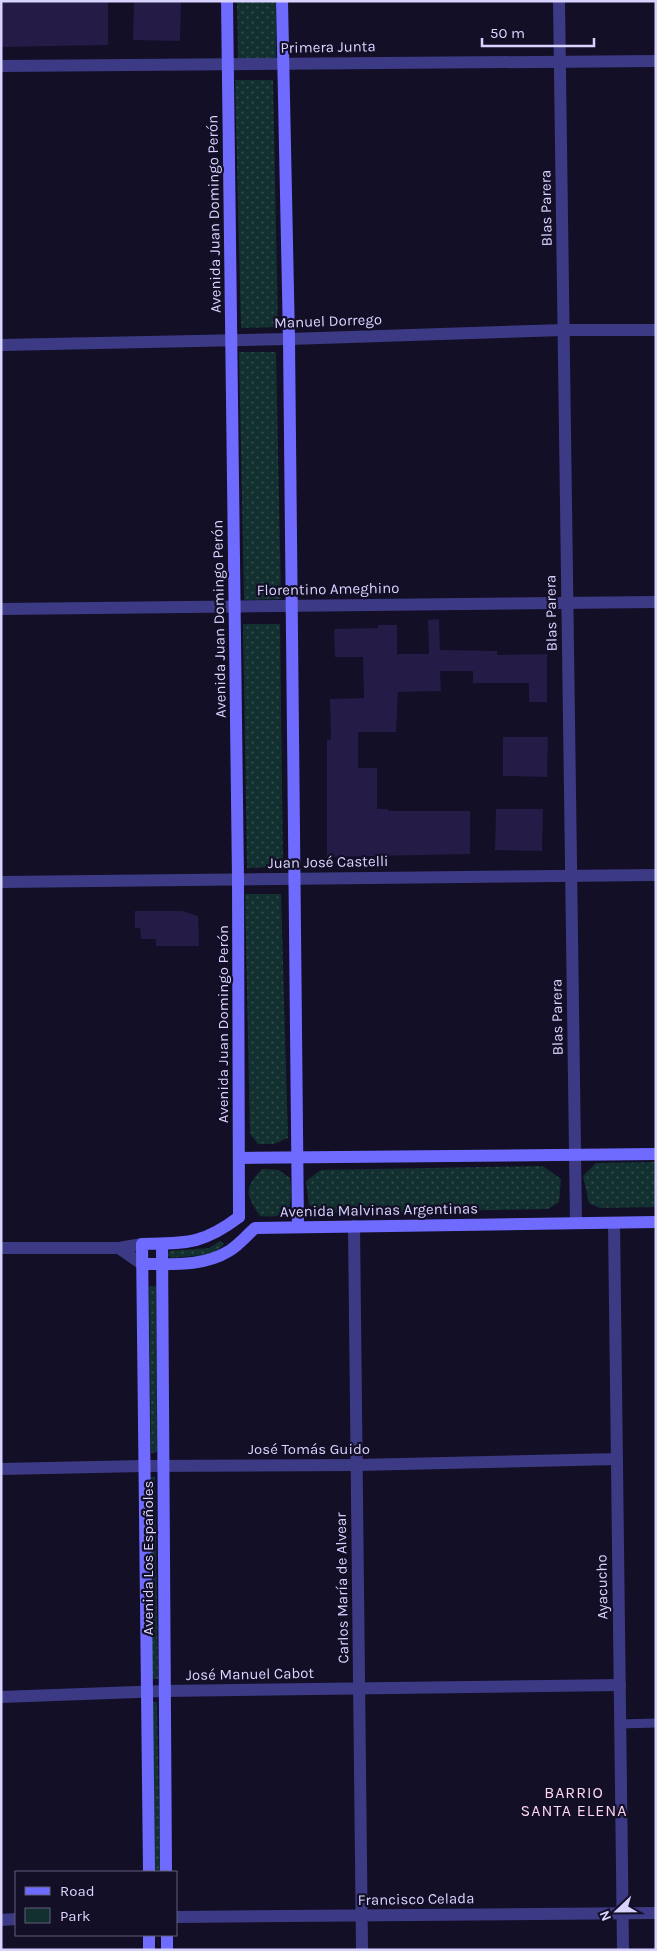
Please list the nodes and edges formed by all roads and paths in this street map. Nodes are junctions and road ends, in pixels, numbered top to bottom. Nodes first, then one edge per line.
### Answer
1 (227, 1) edge
2 (282, 1) edge
3 (559, 1) edge
4 (560, 61) junction
5 (656, 61) edge
6 (283, 63) junction
7 (228, 64) junction
8 (1, 66) edge
9 (564, 330) junction
10 (656, 330) edge
11 (289, 339) junction
12 (232, 340) junction
13 (1, 345) edge
14 (656, 602) edge
15 (568, 603) junction
16 (235, 606) junction
17 (290, 606) junction
18 (1, 609) edge
19 (656, 875) edge
20 (571, 876) junction
21 (238, 879) junction
22 (294, 879) junction
23 (1, 882) edge
24 (575, 1154) junction
25 (656, 1154) edge
26 (239, 1158) junction
27 (297, 1158) junction
28 (239, 1217) junction
29 (656, 1222) edge
30 (576, 1223) junction
31 (614, 1223) junction
32 (354, 1226) junction
33 (298, 1227) junction
34 (255, 1228) junction
35 (142, 1244) junction
36 (162, 1244) junction
37 (1, 1248) edge
38 (119, 1248) junction
39 (142, 1264) junction
40 (162, 1264) junction
41 (617, 1459) junction
42 (357, 1465) junction
43 (143, 1466) junction
44 (164, 1466) junction
45 (1, 1469) edge
46 (620, 1685) junction
47 (359, 1689) junction
48 (164, 1691) junction
49 (145, 1692) junction
50 (1, 1697) edge
51 (656, 1723) edge
52 (620, 1724) junction
53 (149, 1871) edge
54 (166, 1871) edge
55 (622, 1913) junction
56 (656, 1913) edge
57 (362, 1915) junction
58 (178, 1918) edge
59 (15, 1919) edge
60 (1, 1920) edge
61 (149, 1936) edge
62 (167, 1936) edge
63 (149, 1950) edge
64 (167, 1950) edge
65 (362, 1950) edge
66 (623, 1950) edge

1 - 7 main road, Avenida Juan Domingo Perón
2 - 6 main road
3 - 4 street, Blas Parera
4 - 5 street, Primera Junta
4 - 6 street, Primera Junta
4 - 9 street, Blas Parera
6 - 7 street, Primera Junta
6 - 11 main road
7 - 8 street, Primera Junta
7 - 12 main road, Avenida Juan Domingo Perón
9 - 10 street, Manuel Dorrego
9 - 11 street, Manuel Dorrego
9 - 15 street, Blas Parera
11 - 12 street, Manuel Dorrego
11 - 17 main road
12 - 13 street, Manuel Dorrego
12 - 16 main road, Avenida Juan Domingo Perón
14 - 15 street, Florentino Ameghino
15 - 17 street, Florentino Ameghino
15 - 20 street, Blas Parera
16 - 17 street, Florentino Ameghino
16 - 18 street, Florentino Ameghino
16 - 21 main road, Avenida Juan Domingo Perón
17 - 22 main road
19 - 20 street, Juan José Castelli
20 - 22 street, Juan José Castelli
20 - 24 street, Blas Parera
21 - 22 street, Juan José Castelli
21 - 23 street, Juan José Castelli
21 - 26 main road, Avenida Juan Domingo Perón
22 - 27 main road
24 - 25 main road
24 - 27 main road
24 - 30 street, Blas Parera
26 - 27 main road
26 - 28 main road, Avenida Juan Domingo Perón
27 - 33 main road
28 - 34 main road
28 - 36 main road
29 - 31 main road, Avenida Malvinas Argentinas
30 - 31 main road, Avenida Malvinas Argentinas
30 - 32 main road, Avenida Malvinas Argentinas
31 - 41 street, Ayacucho
32 - 33 main road, Avenida Malvinas Argentinas
32 - 42 street, Carlos María de Alvear
33 - 34 main road, Avenida Malvinas Argentinas
34 - 40 main road
35 - 36 main road
35 - 38 street
35 - 39 main road, Avenida Los Españoles
36 - 40 main road, Avenida Los Españoles
37 - 38 street
38 - 39 street
39 - 40 main road
39 - 43 main road, Avenida Los Españoles
40 - 44 main road, Avenida Los Españoles
41 - 42 street, José Tomás Guido
41 - 46 street, Ayacucho
42 - 44 street, José Tomás Guido
42 - 47 street, Carlos María de Alvear
43 - 44 street, José Tomás Guido
43 - 45 street, José Tomás Guido
43 - 49 main road, Avenida Los Españoles
44 - 48 main road, Avenida Los Españoles
46 - 47 street, José Manuel Cabot
46 - 52 street, Ayacucho
47 - 48 street, José Manuel Cabot
47 - 57 street, Carlos María de Alvear
48 - 49 street, José Manuel Cabot
48 - 54 main road, Avenida Los Españoles
49 - 50 street, José Manuel Cabot
49 - 53 main road, Avenida Los Españoles
51 - 52 lane
52 - 55 street, Ayacucho
55 - 56 street, Francisco Celada
55 - 57 street, Francisco Celada
55 - 66 street, Ayacucho
57 - 58 street, Francisco Celada
57 - 65 street, Carlos María de Alvear
59 - 60 street
61 - 63 main road
62 - 64 main road

